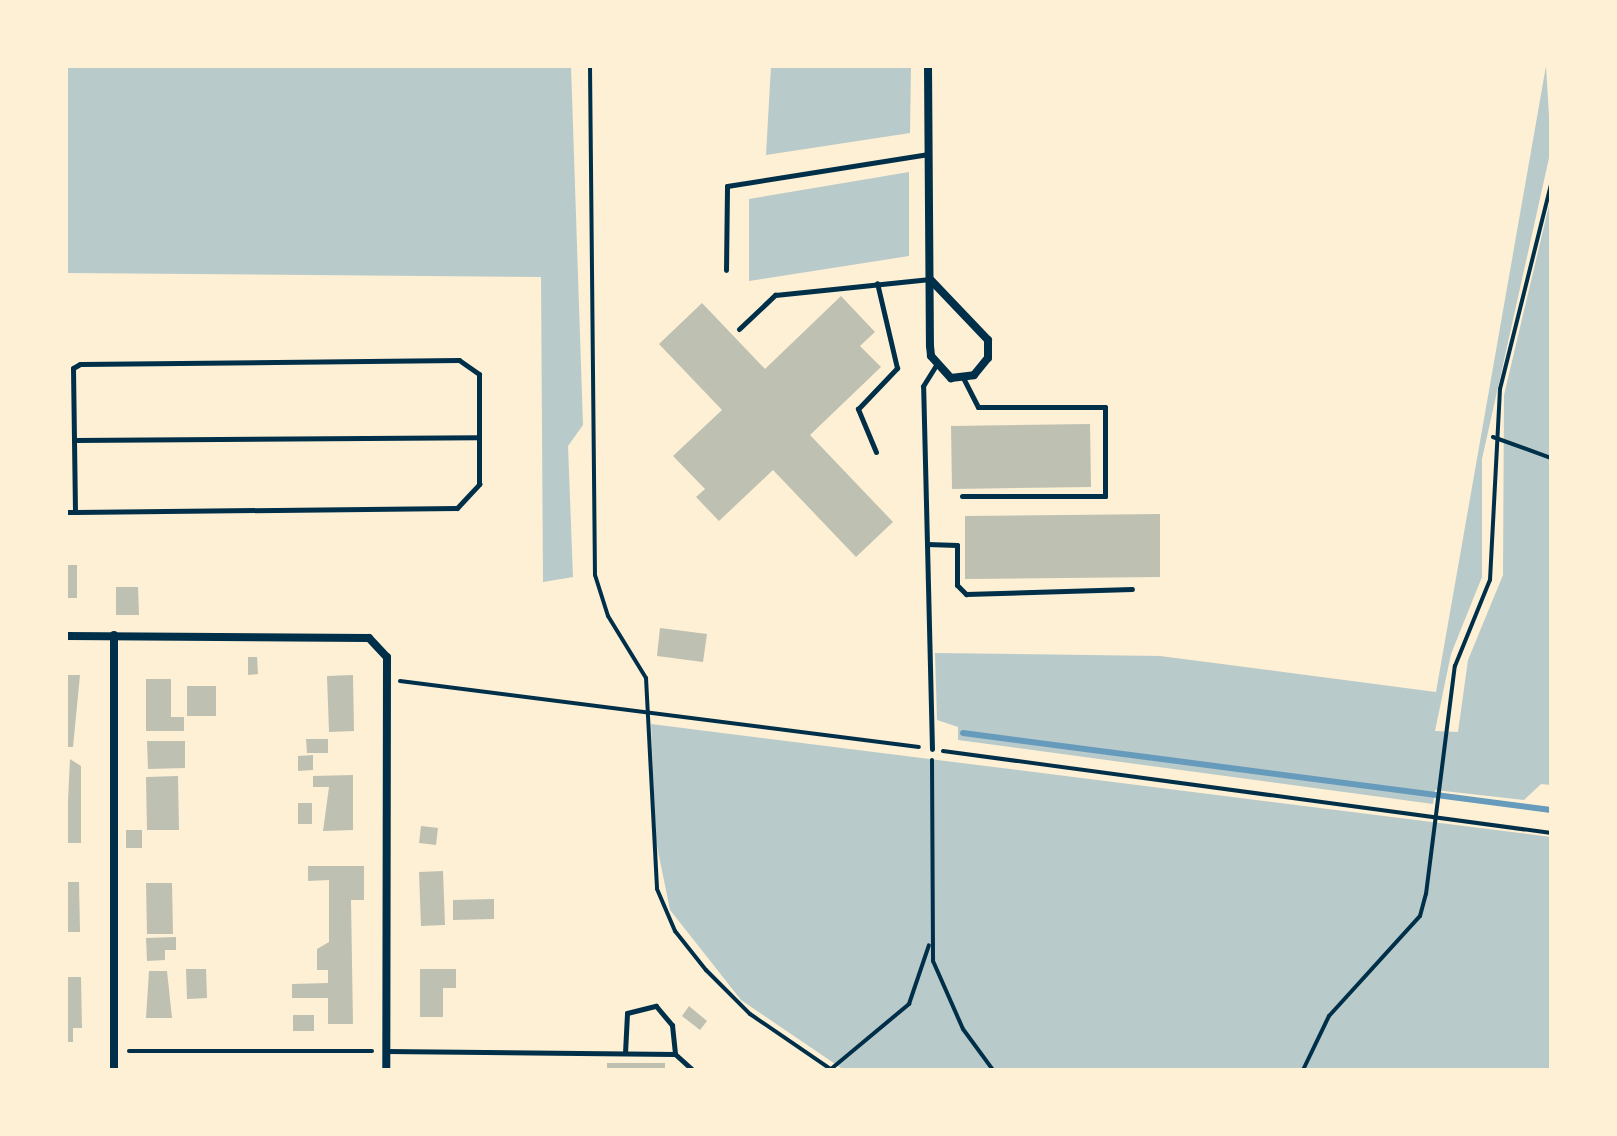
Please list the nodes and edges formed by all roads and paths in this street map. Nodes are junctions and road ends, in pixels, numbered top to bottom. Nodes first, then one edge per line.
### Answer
1 (590, 66) edge
2 (928, 66) edge
3 (929, 154) junction
4 (1551, 185) edge
5 (726, 270) dead end
6 (930, 279) junction
7 (877, 283) junction
8 (739, 329) dead end
9 (936, 365) junction
10 (963, 378) junction
11 (479, 437) junction
12 (1493, 437) junction
13 (74, 440) junction
14 (876, 452) dead end
15 (1551, 458) edge
16 (962, 496) dead end
17 (66, 512) edge
18 (75, 512) junction
19 (927, 544) junction
20 (1132, 589) dead end
21 (114, 635) junction
22 (66, 636) edge
23 (389, 680) junction
24 (645, 710) junction
25 (932, 749) junction
26 (1436, 819) junction
27 (1551, 833) edge
28 (931, 938) junction
29 (114, 1051) junction
30 (386, 1051) junction
31 (625, 1053) junction
32 (675, 1054) junction
33 (114, 1070) edge
34 (386, 1070) edge
35 (693, 1070) edge
36 (831, 1070) edge
37 (993, 1070) edge
38 (1303, 1070) edge

1 - 24 path
2 - 3 street
3 - 5 lane
3 - 6 street
4 - 12 path
6 - 7 lane
6 - 9 street
6 - 10 street
7 - 8 lane
7 - 14 lane
9 - 10 street
9 - 19 lane
10 - 16 lane
11 - 13 lane
11 - 13 lane
11 - 18 lane
12 - 15 path
12 - 26 path
13 - 18 lane
17 - 18 lane
19 - 20 lane
19 - 25 lane
21 - 22 street
21 - 23 street
21 - 29 street
23 - 24 path
23 - 30 street
24 - 25 path
24 - 36 path
25 - 26 path
25 - 28 path
26 - 27 path
26 - 38 path
28 - 36 path
28 - 37 path
29 - 30 path
29 - 33 street
30 - 31 lane
30 - 34 street
31 - 32 lane
31 - 32 lane
32 - 35 lane

